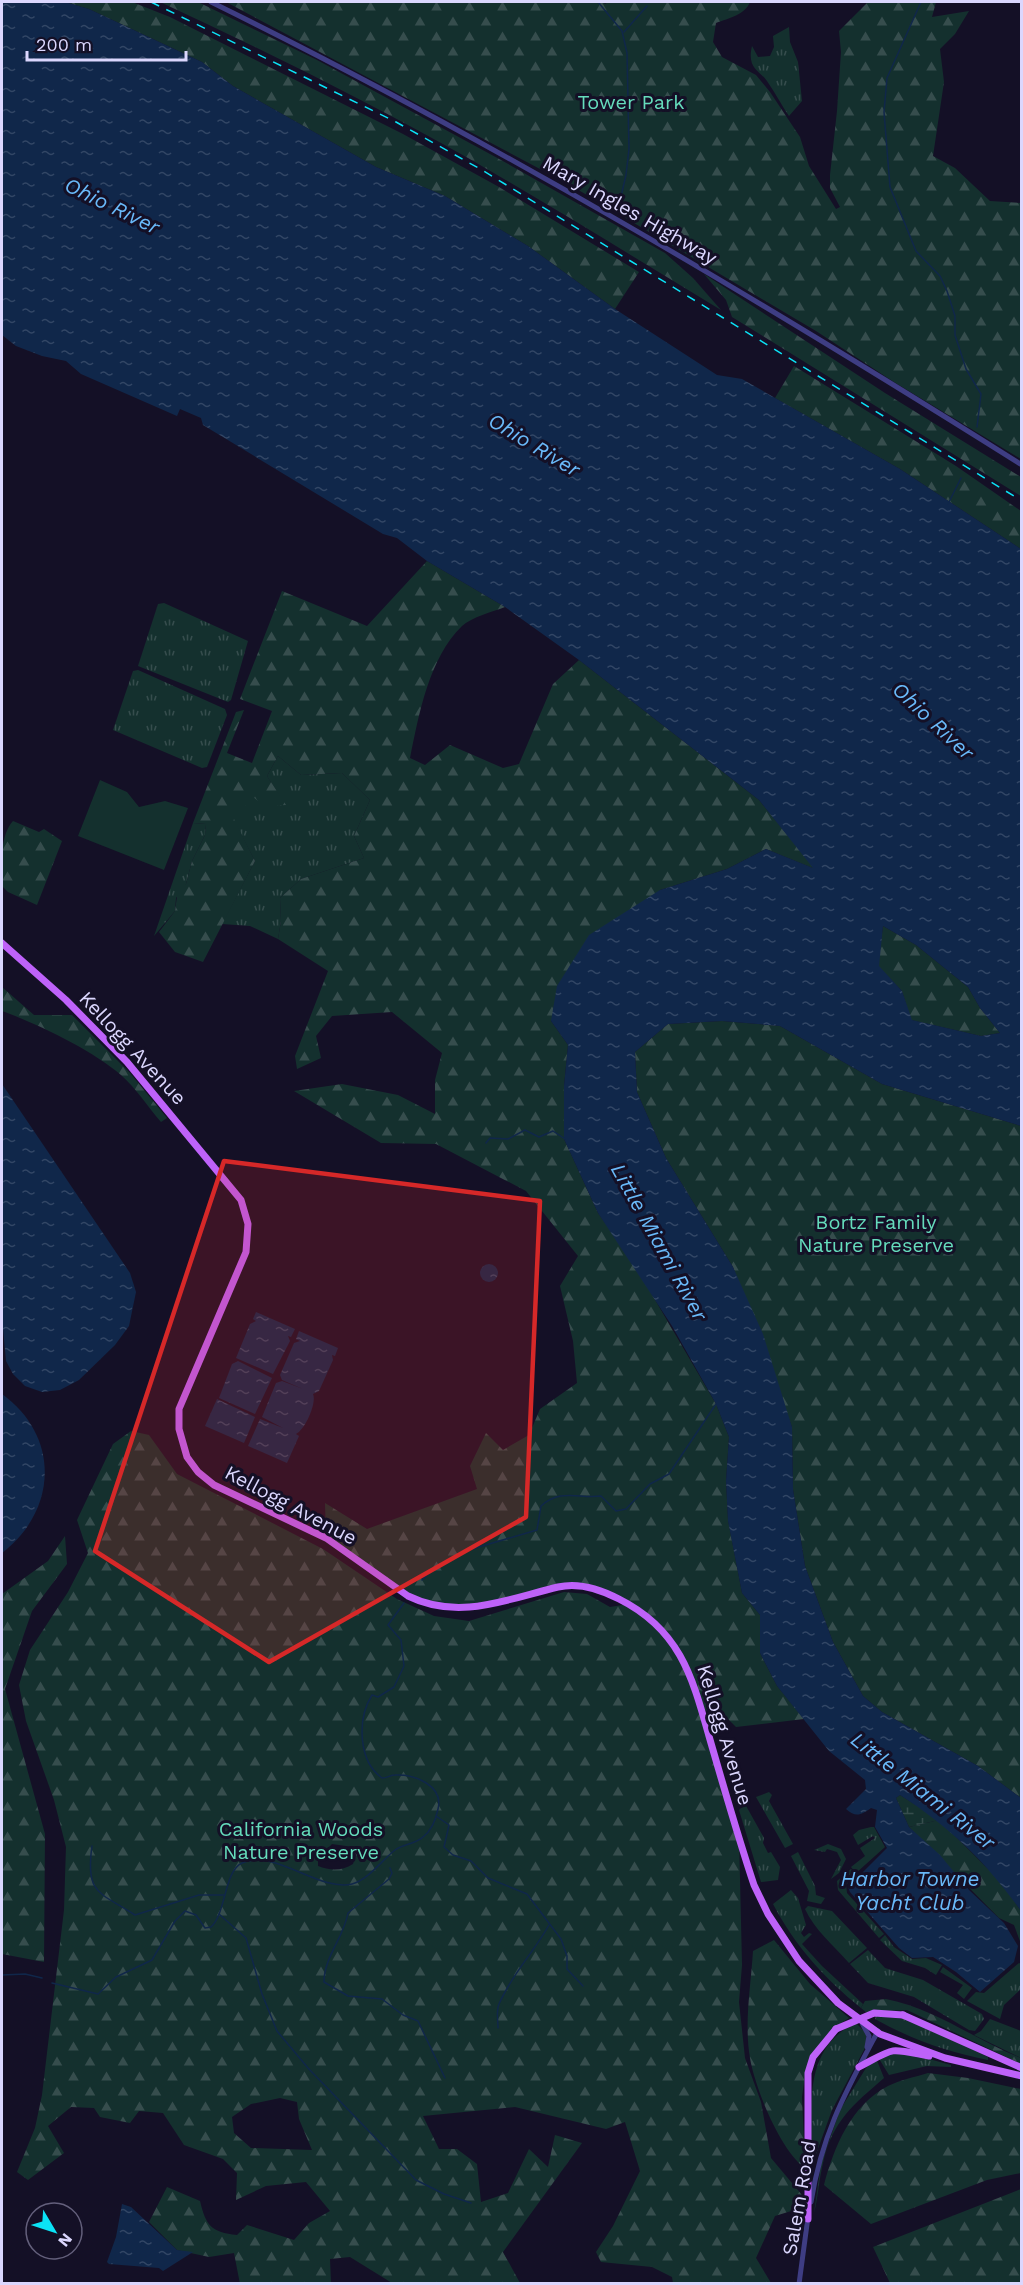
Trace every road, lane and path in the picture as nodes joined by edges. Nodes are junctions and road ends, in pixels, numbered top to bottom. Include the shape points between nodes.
1 (211, 2) edge
2 (1022, 465) edge
3 (2, 943) edge
4 (862, 2020) junction
5 (878, 2031) junction
6 (866, 2055) junction
7 (945, 2058) junction
8 (859, 2067) junction
9 (1022, 2068) edge
10 (1022, 2076) edge
11 (808, 2219) junction
12 (799, 2283) edge

1 - 2 street, Mary Ingles Highway via 417,107 585,202 741,292
3 - 4 main road, Kellogg Avenue via 127,1062 232,1186 246,1214 249,1232 243,1261 179,1409 180,1438 192,1465 214,1485 326,1538 423,1603 464,1609 577,1585 611,1595 653,1621 677,1649 692,1677 746,1861 768,1914 817,1982
4 - 5 main road, Kellogg Avenue
4 - 6 street via 869,2036
5 - 6 street, Salem Road
5 - 7 main road, Kellogg Avenue
6 - 8 street, Salem Road
7 - 8 main road via 894,2050 882,2052
7 - 10 main road, Kellogg Avenue
8 - 11 street, Salem Road via 825,2137
9 - 11 main road, bridge via 903,2015 874,2013 836,2030 813,2057 808,2073
11 - 12 street, Salem Road

